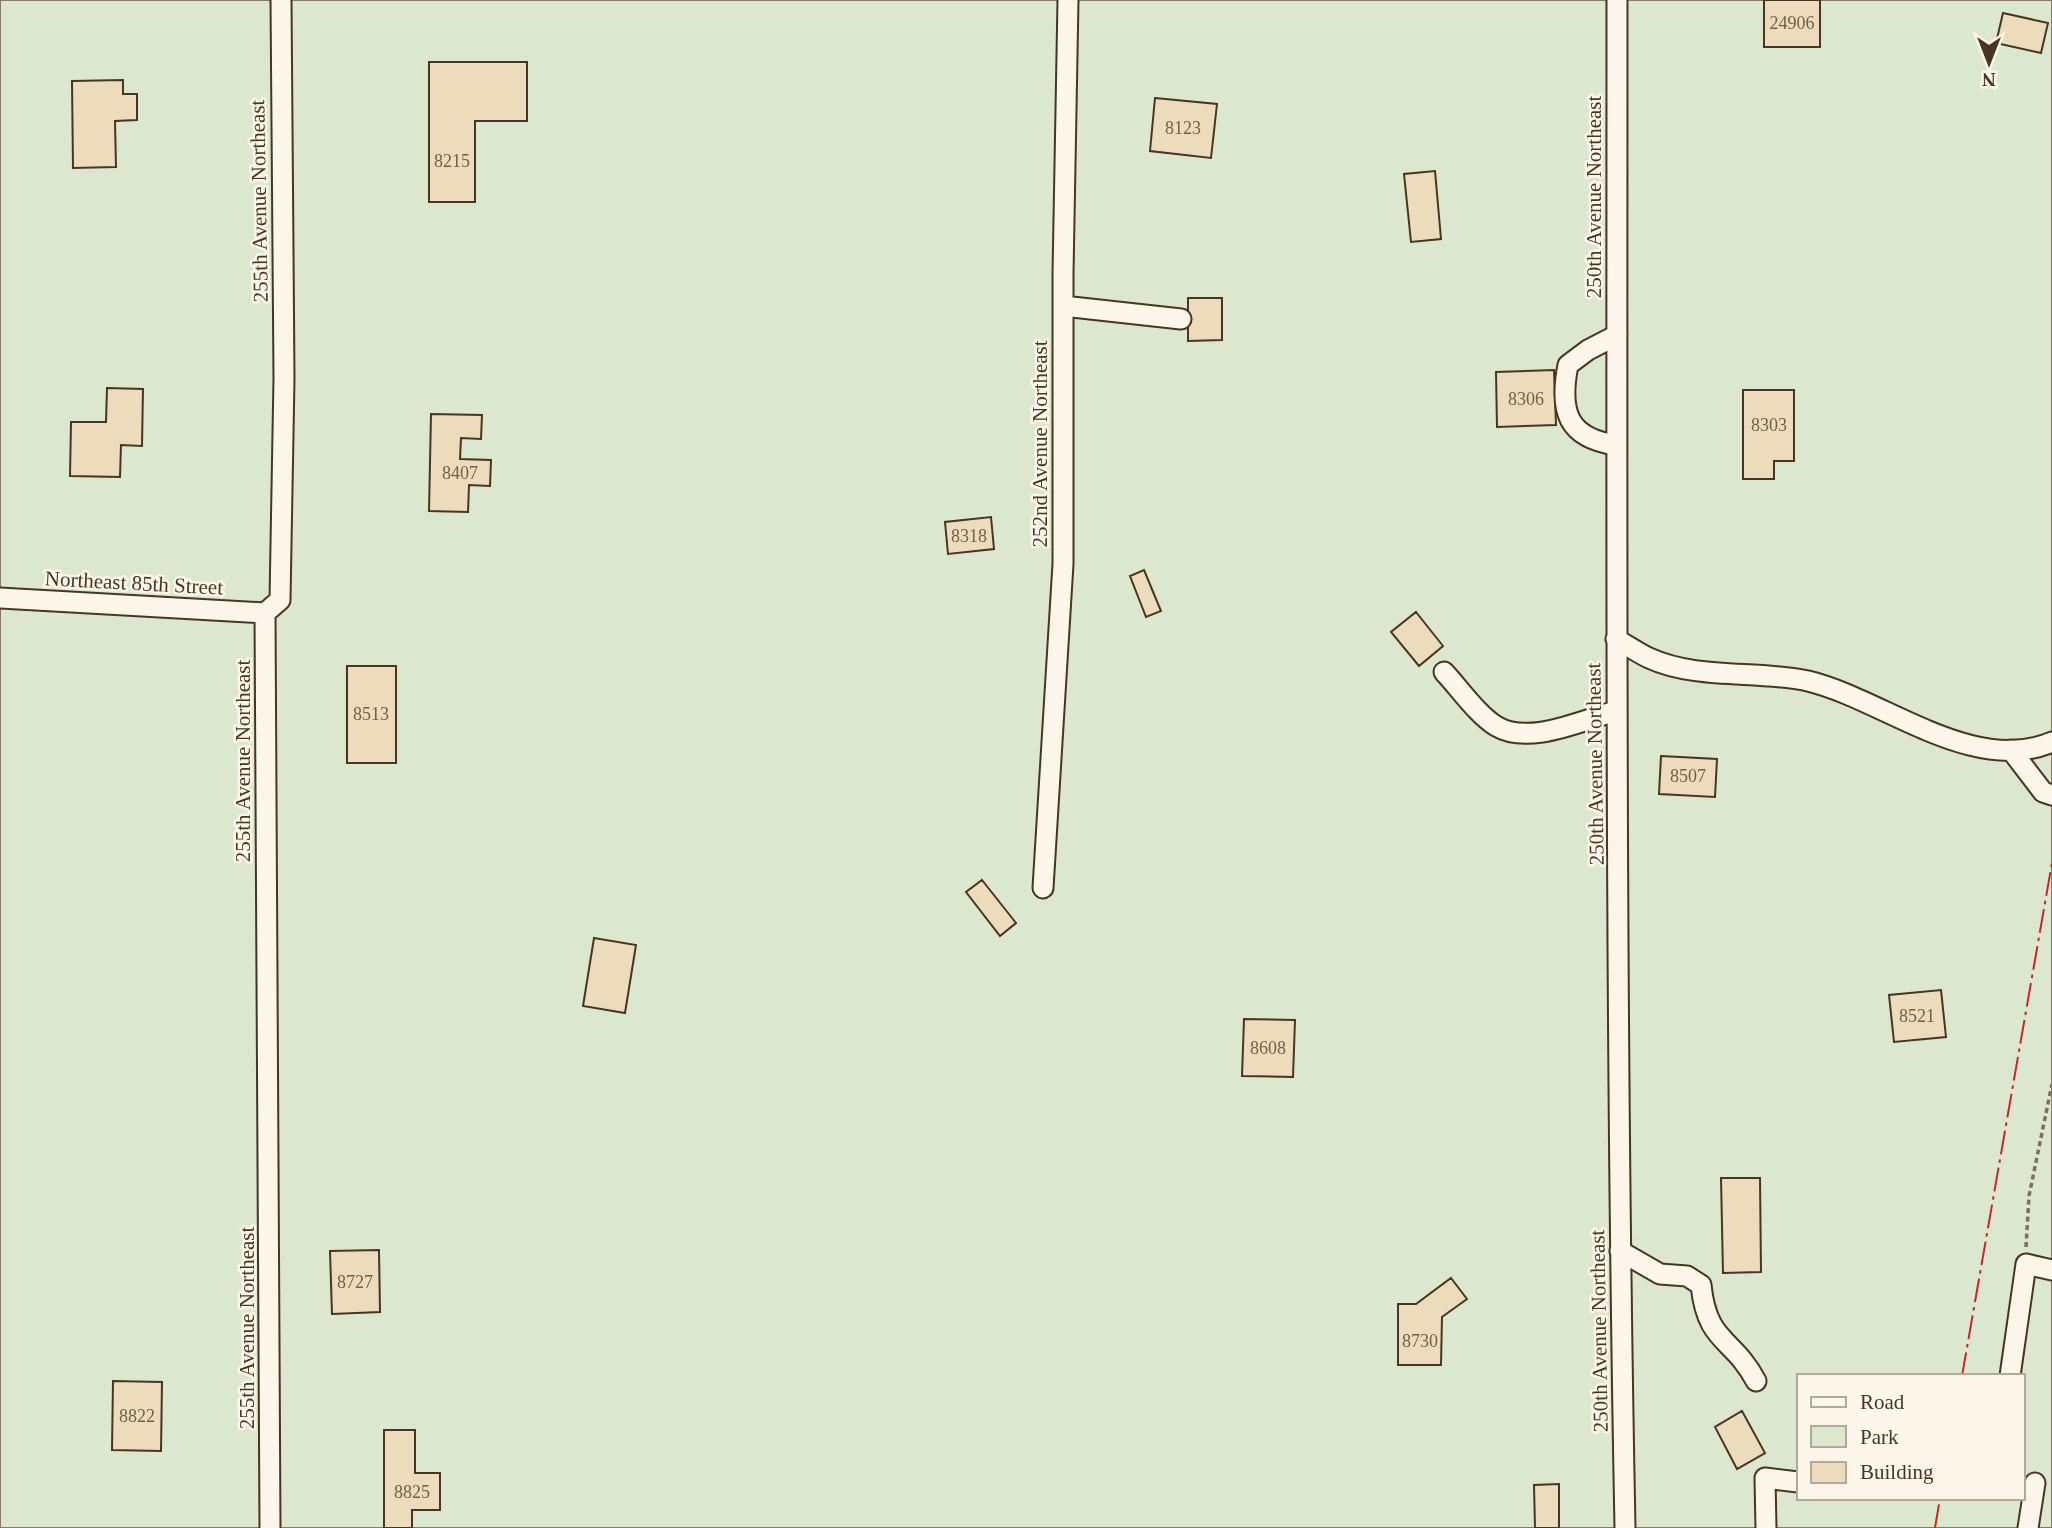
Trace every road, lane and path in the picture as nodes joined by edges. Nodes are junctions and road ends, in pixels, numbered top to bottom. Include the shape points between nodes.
1 (281, 0) edge
2 (1068, 0) edge
3 (1617, 0) edge
4 (1063, 306) junction
5 (1181, 319) dead end
6 (1616, 335) junction
7 (1616, 445) junction
8 (0, 598) edge
9 (265, 613) junction
10 (1616, 639) junction
11 (1444, 672) dead end
12 (1616, 710) junction
13 (2052, 742) edge
14 (2011, 750) junction
15 (2052, 795) edge
16 (1043, 888) dead end
17 (2052, 1084) edge
18 (1620, 1251) junction
19 (2026, 1265) junction
20 (2052, 1270) edge
21 (2010, 1374) edge
22 (1756, 1381) dead end
23 (1797, 1482) edge
24 (2037, 1483) edge
25 (270, 1528) edge
26 (1625, 1528) edge
27 (1766, 1528) edge
28 (2028, 1528) edge

1 - 9 street, 255th Avenue Northeast via 284,378 280,587 279,600
2 - 4 street, 252nd Avenue Northeast
3 - 6 street, 250th Avenue Northeast
4 - 5 street
4 - 16 street, 252nd Avenue Northeast via 1063,564
6 - 7 street, 250th Avenue Northeast
6 - 7 street via 1568,365 1564,387 1565,408 1581,435
7 - 10 street, 250th Avenue Northeast
8 - 9 street, Northeast 85th Street
9 - 25 street, 255th Avenue Northeast
10 - 12 street, 250th Avenue Northeast
10 - 14 street via 1651,659 1689,669 1809,681 1965,745
11 - 12 street via 1495,726 1514,733 1537,734
12 - 18 street, 250th Avenue Northeast
13 - 14 street
14 - 15 street via 2043,792
17 - 19 path via 2029,1196
18 - 22 street via 1660,1274 1687,1276 1701,1285 1710,1327 1747,1363
18 - 26 street, 250th Avenue Northeast
19 - 20 street
19 - 21 street
23 - 27 street via 1765,1478
24 - 28 street

